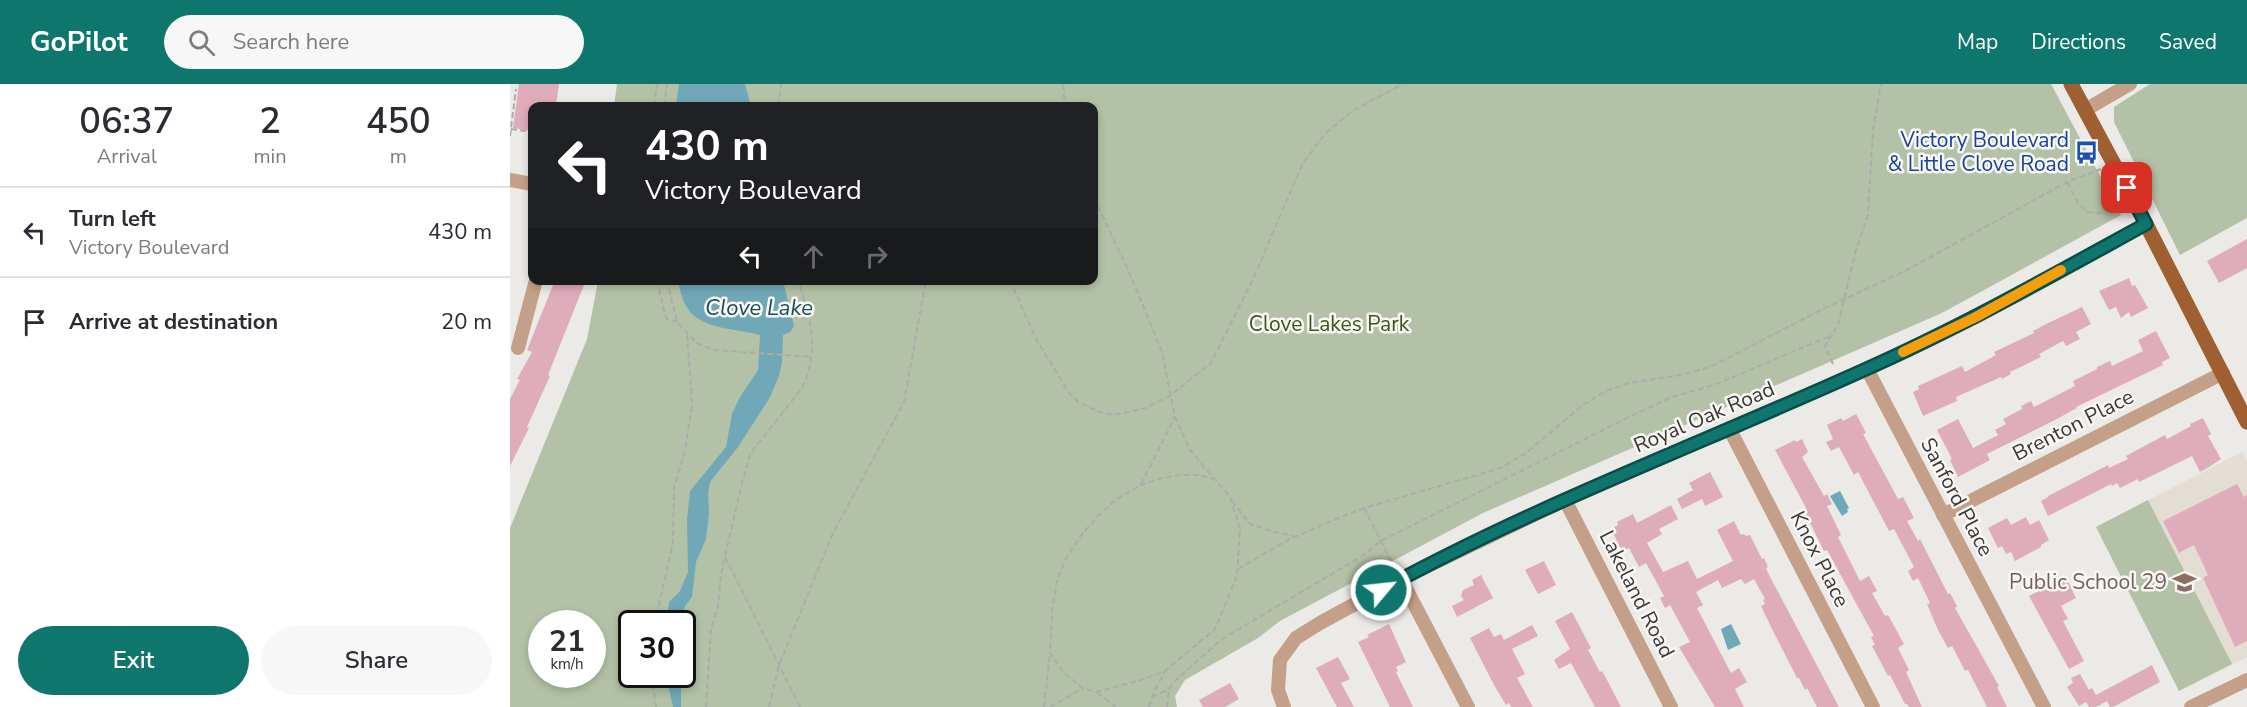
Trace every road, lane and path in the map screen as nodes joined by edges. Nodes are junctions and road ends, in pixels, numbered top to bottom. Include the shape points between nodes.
1 (657, 84) edge
2 (667, 84) edge
3 (781, 84) edge
4 (1063, 84) edge
5 (1403, 84) edge
6 (1881, 84) edge
7 (2071, 84) edge
8 (2130, 84) edge
9 (516, 89) dead end
10 (655, 102) edge
11 (665, 102) edge
12 (779, 102) edge
13 (1065, 102) edge
14 (2085, 110) junction
15 (511, 129) edge
16 (528, 131) edge
17 (510, 136) edge
18 (2101, 169) dead end
19 (510, 180) edge
20 (2067, 182) junction
21 (528, 183) edge
22 (1098, 206) edge
23 (2120, 206) dead end
24 (2146, 224) junction
25 (535, 285) edge
26 (658, 285) edge
27 (667, 285) edge
28 (799, 285) edge
29 (925, 285) edge
30 (1012, 285) edge
31 (1844, 300) junction
32 (677, 322) junction
33 (687, 333) junction
34 (1830, 336) junction
35 (518, 348) dead end
36 (812, 357) junction
37 (1833, 364) dead end
38 (1867, 369) junction
39 (2223, 374) junction
40 (1171, 395) junction
41 (1175, 417) junction
42 (2247, 422) edge
43 (1730, 430) junction
44 (1213, 479) junction
45 (1140, 485) junction
46 (1230, 498) junction
47 (1565, 500) junction
48 (1364, 508) junction
49 (1943, 515) junction
50 (1297, 536) junction
51 (1381, 541) junction
52 (724, 556) junction
53 (1392, 563) dead end
54 (1238, 569) junction
55 (1401, 579) junction
56 (659, 610) edge
57 (1050, 653) junction
58 (779, 665) junction
59 (1165, 671) junction
60 (2247, 680) edge
61 (653, 688) edge
62 (1083, 688) junction
63 (1169, 689) junction
64 (1096, 692) junction
65 (1152, 697) junction
66 (2214, 702) edge
67 (656, 707) edge
68 (706, 707) edge
69 (769, 707) edge
70 (800, 707) edge
71 (1044, 707) edge
72 (1050, 707) edge
73 (1116, 707) edge
74 (1149, 707) edge
75 (1167, 707) edge
76 (1284, 707) edge
77 (1468, 707) edge
78 (1671, 707) edge
79 (1873, 707) edge
80 (2044, 707) edge
81 (2191, 707) edge

1 - 10 path
2 - 11 path
3 - 12 path
4 - 13 path
5 - 40 path via 1352,111 1325,134 1303,163 1253,279 1211,363
6 - 31 path via 1873,130 1868,214
7 - 14 main road
8 - 14 street
9 - 15 path
14 - 24 main road
15 - 16 path
15 - 17 path
18 - 20 path
19 - 21 street
20 - 23 path via 2087,212 2100,213
20 - 31 path
22 - 40 path via 1162,352
24 - 38 street, Royal Oak Road via 1976,317
24 - 39 main road
25 - 35 street
26 - 32 path via 667,319
27 - 32 path
28 - 36 path via 812,327
29 - 58 path via 904,402 833,533
30 - 40 path via 1035,337 1078,402 1114,415 1146,408
31 - 34 path via 1838,325
31 - 48 path via 1710,367 1606,391 1583,405 1526,453 1500,468
32 - 33 path
33 - 36 path via 697,343 714,350
33 - 56 path via 692,404 675,487 673,542
34 - 37 path via 1825,346
34 - 51 path via 1714,385 1672,397
36 - 52 path via 802,388 750,454
38 - 43 street, Royal Oak Road
38 - 49 street, Sanford Place
39 - 42 main road
39 - 49 street, Brenton Place
40 - 41 path
41 - 44 path via 1190,450
41 - 45 path
43 - 47 street, Royal Oak Road
43 - 79 street, Knox Place
44 - 45 path via 1199,474 1181,475
44 - 46 path
45 - 57 path via 1098,516 1066,558 1053,602
46 - 50 path via 1250,524
46 - 54 path via 1240,528
47 - 55 street, Royal Oak Road
47 - 78 street, Lakeland Road
48 - 50 path
48 - 51 path
49 - 80 street, Sanford Place
50 - 54 path
51 - 53 path
51 - 63 path via 1222,639
52 - 58 path
52 - 68 path via 718,607 711,629
54 - 59 path via 1215,629
55 - 76 street, Royal Oak Road via 1296,638 1280,660 1278,690
55 - 77 street
57 - 62 path via 1064,674
57 - 71 path
58 - 69 path
58 - 70 path
59 - 64 path
59 - 65 path
60 - 66 street
61 - 67 path
62 - 64 path
62 - 72 path
63 - 65 path
63 - 75 path
64 - 73 path
65 - 74 path
66 - 81 street

